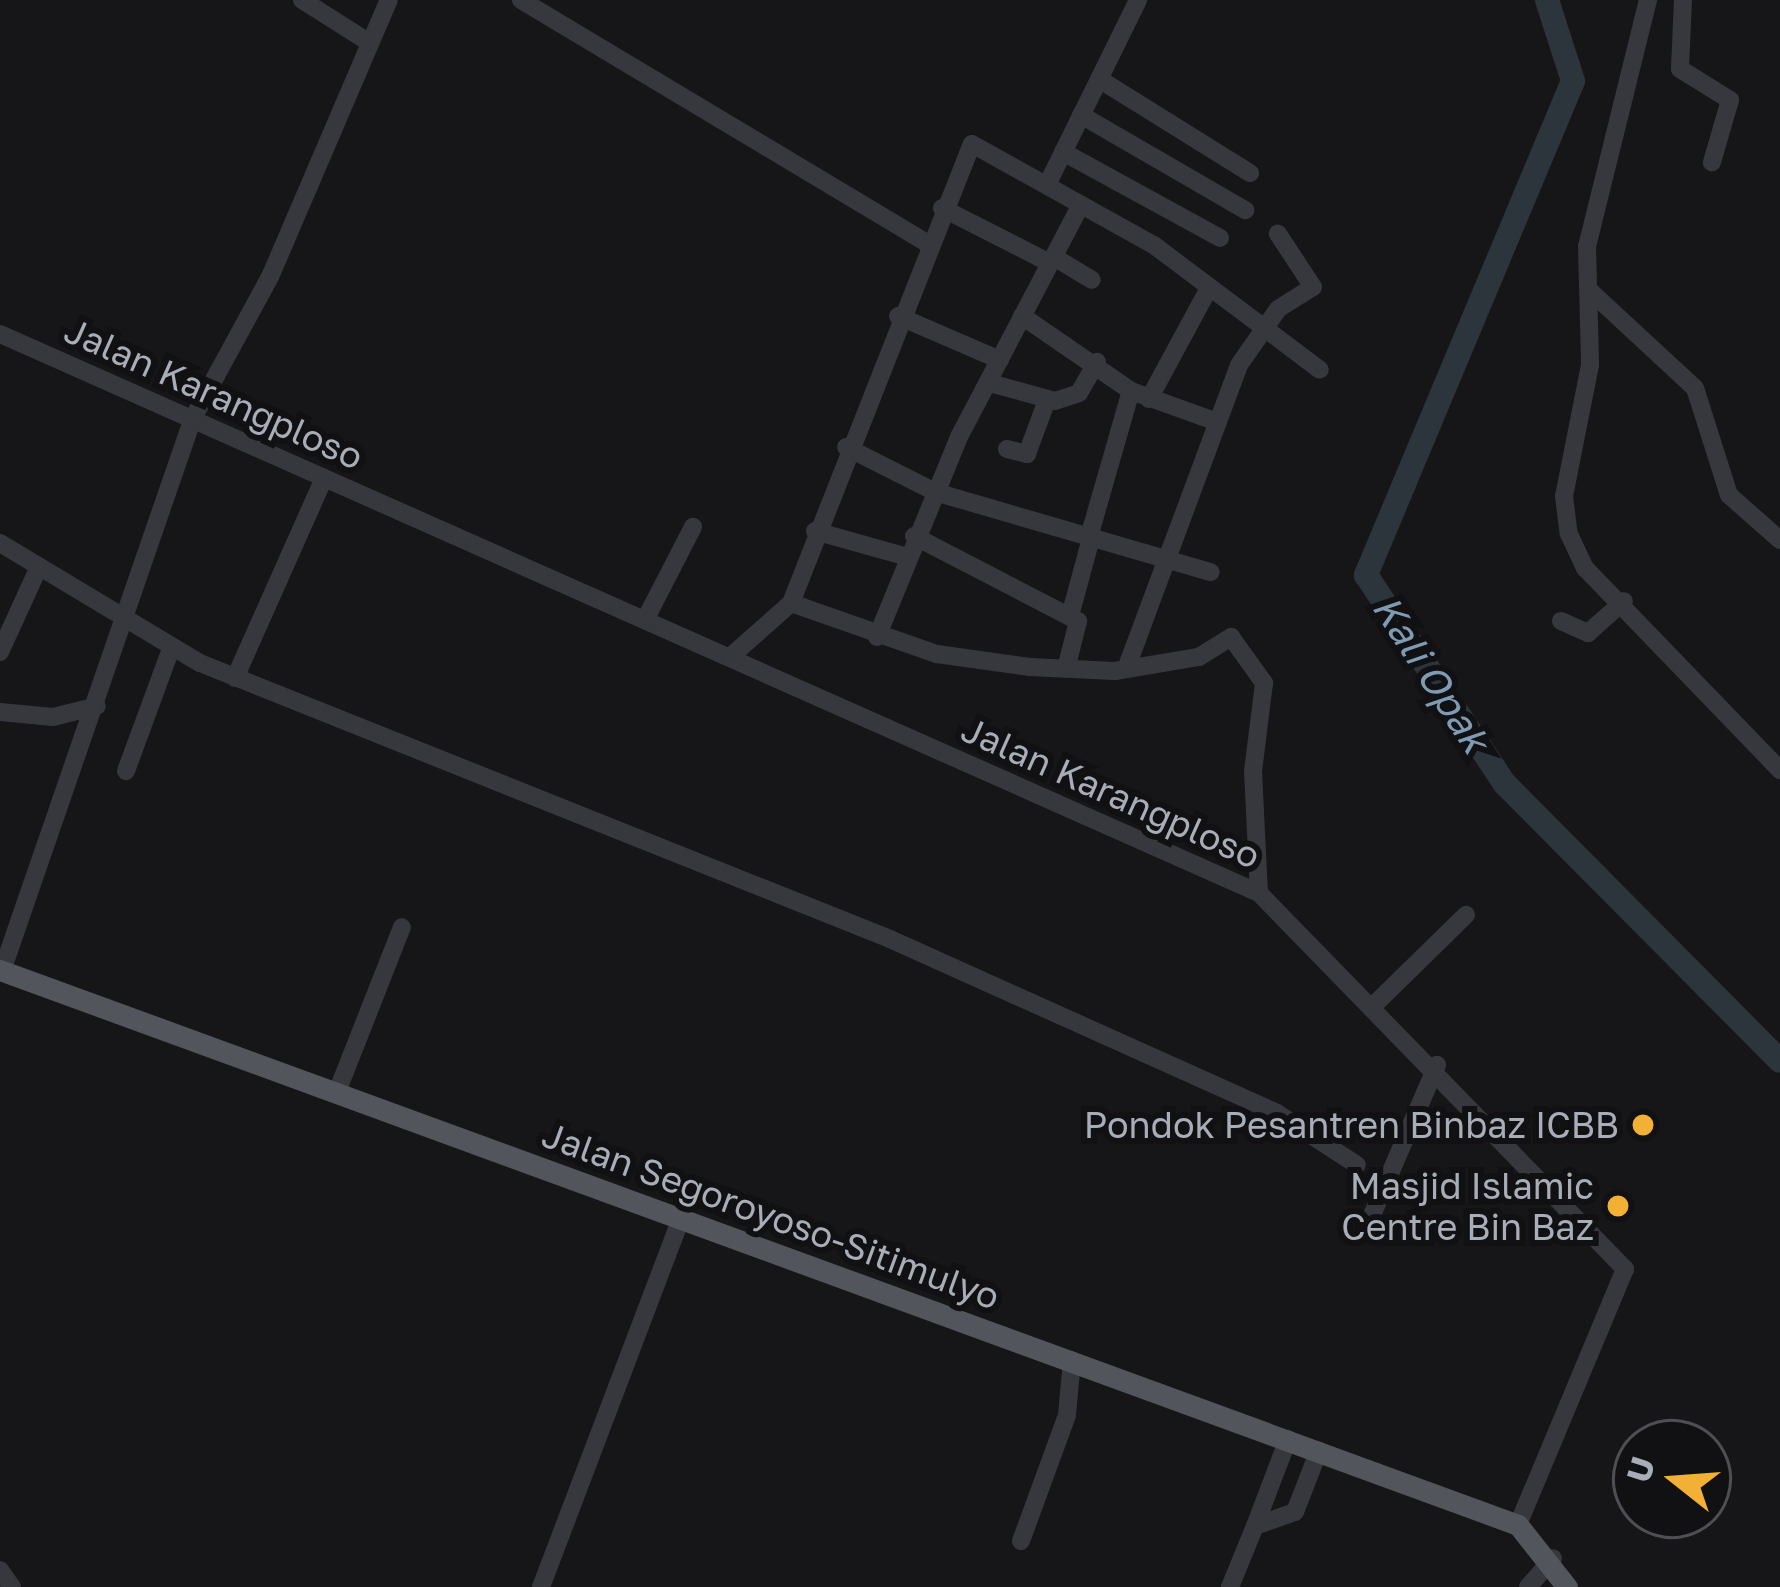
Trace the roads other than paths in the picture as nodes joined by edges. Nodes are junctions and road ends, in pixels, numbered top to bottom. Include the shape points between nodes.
1 (302, 0) edge
2 (389, 0) edge
3 (521, 0) edge
4 (1138, 0) edge
5 (1648, 0) edge
6 (1683, 0) edge
7 (370, 43) junction
8 (1099, 79) junction
9 (1082, 115) junction
10 (1064, 152) junction
11 (1712, 163) dead end
12 (1250, 173) dead end
13 (1048, 183) junction
14 (1081, 205) junction
15 (942, 208) junction
16 (1245, 210) dead end
17 (1181, 216) junction
18 (1278, 235) dead end
19 (1220, 238) dead end
20 (927, 243) junction
21 (1162, 253) junction
22 (1052, 260) junction
23 (1092, 280) dead end
24 (1208, 290) junction
25 (1589, 290) junction
26 (898, 316) junction
27 (1022, 316) junction
28 (1262, 329) junction
29 (0, 334) edge
30 (1000, 360) junction
31 (1096, 362) junction
32 (1320, 370) dead end
33 (990, 383) junction
34 (1140, 395) junction
35 (1047, 400) junction
36 (193, 418) junction
37 (1217, 422) junction
38 (846, 447) junction
39 (1006, 449) dead end
40 (324, 478) junction
41 (934, 493) junction
42 (693, 527) dead end
43 (815, 531) junction
44 (914, 536) junction
45 (1090, 537) junction
46 (1780, 540) edge
47 (0, 543) edge
48 (1162, 555) junction
49 (904, 556) junction
50 (39, 567) junction
51 (1211, 572) dead end
52 (1624, 601) junction
53 (791, 603) junction
54 (1070, 616) junction
55 (645, 620) junction
56 (127, 621) junction
57 (1561, 621) dead end
58 (877, 637) junction
59 (2, 642) edge
60 (171, 650) junction
61 (730, 657) junction
62 (1066, 669) junction
63 (1126, 669) junction
64 (235, 678) junction
65 (97, 706) junction
66 (0, 712) edge
67 (1780, 770) edge
68 (126, 771) dead end
69 (1259, 893) junction
70 (1466, 915) dead end
71 (402, 927) dead end
72 (1, 970) edge
73 (1376, 1003) junction
74 (1437, 1065) junction
75 (338, 1092) junction
76 (1357, 1165) dead end
77 (681, 1218) junction
78 (1366, 1229) dead end
79 (1072, 1360) junction
80 (1288, 1438) junction
81 (1319, 1450) junction
82 (1518, 1525) junction
83 (1255, 1526) junction
84 (1021, 1541) dead end
85 (1553, 1558) junction
86 (0, 1570) edge
87 (12, 1587) edge
88 (541, 1587) edge
89 (1230, 1587) edge
90 (1528, 1587) edge
91 (1567, 1587) edge

1 - 7 street
2 - 7 street
3 - 20 street
4 - 8 street
5 - 25 street via 1587,247
6 - 11 street via 1680,69 1730,100
7 - 36 street via 270,278
8 - 9 street
8 - 12 street
9 - 10 street
9 - 16 street
10 - 13 street
10 - 17 street
13 - 14 street
13 - 15 street via 972,144
14 - 21 street
14 - 22 street
15 - 20 street
15 - 22 street
17 - 19 street
17 - 21 street
18 - 28 street via 1313,287
20 - 26 street
21 - 24 street
22 - 23 street
22 - 27 street
24 - 28 street
24 - 34 street
25 - 46 street via 1696,388 1729,495
25 - 52 street via 1590,365 1566,515 1585,568
26 - 30 street
26 - 38 street
27 - 30 street
27 - 31 street
28 - 32 street
28 - 37 street
29 - 36 street, Jalan Karangploso
30 - 33 street
31 - 34 street
31 - 35 street via 1079,393
33 - 35 street
33 - 41 street
34 - 37 street
34 - 45 street
35 - 39 street via 1028,454
36 - 40 street, Jalan Karangploso
36 - 56 street
37 - 48 street
38 - 41 street
38 - 43 street
40 - 55 street, Jalan Karangploso
40 - 64 street
41 - 44 street
41 - 45 street
42 - 55 street
43 - 49 street
43 - 53 street
44 - 49 street
44 - 54 street
45 - 48 street
45 - 54 street
47 - 50 street
48 - 51 street
48 - 63 street
49 - 58 street
50 - 56 street
50 - 59 street
52 - 57 street via 1588,633
52 - 67 street
53 - 58 street
53 - 61 street
54 - 62 street via 1078,620
55 - 61 street, Jalan Karangploso
56 - 60 street
56 - 65 street
58 - 62 street
60 - 64 street
60 - 68 street
61 - 69 street, Jalan Karangploso
62 - 63 street
63 - 69 street via 1198,656 1231,637 1253,664 1266,717 1253,771
64 - 76 street via 890,939 1277,1113
65 - 66 street via 53,717
65 - 72 street
69 - 73 street, Jalan Karangploso
70 - 73 street
71 - 75 street
72 - 75 main road, Jalan Segoroyoso-Sitimulyo
73 - 74 street, Jalan Karangploso
74 - 78 street
74 - 82 street, Jalan Karangploso via 1625,1269
75 - 77 main road, Jalan Segoroyoso-Sitimulyo
77 - 79 main road, Jalan Segoroyoso-Sitimulyo
77 - 88 street
79 - 80 main road, Jalan Segoroyoso-Sitimulyo
79 - 84 street via 1067,1415
80 - 81 main road, Jalan Segoroyoso-Sitimulyo
80 - 83 street
81 - 82 main road, Jalan Segoroyoso-Sitimulyo
81 - 83 street via 1295,1512
82 - 85 main road
83 - 89 street
85 - 90 street
85 - 91 main road
86 - 87 street

